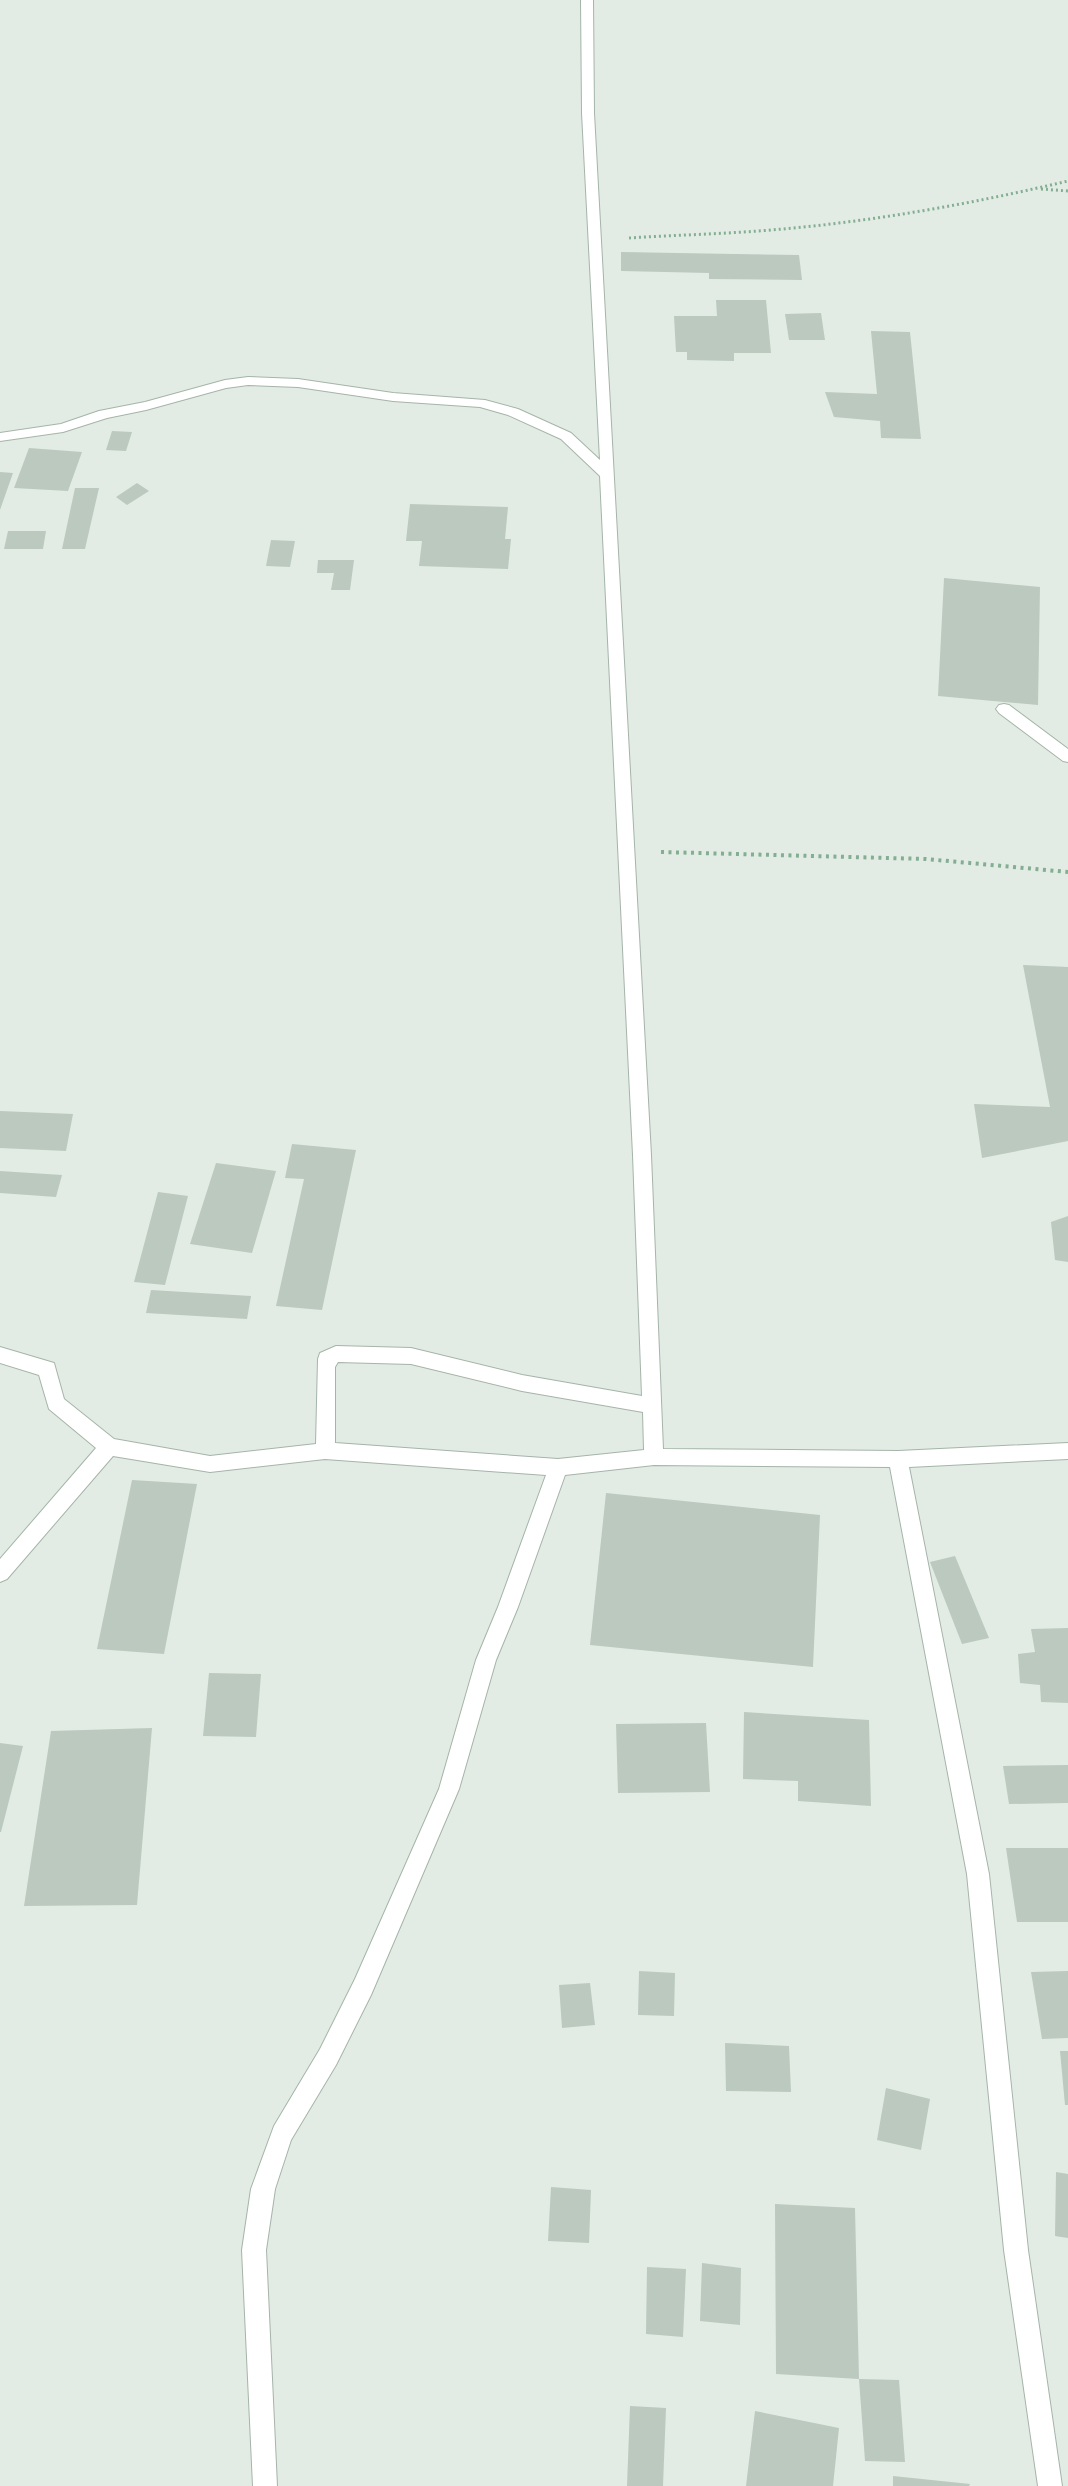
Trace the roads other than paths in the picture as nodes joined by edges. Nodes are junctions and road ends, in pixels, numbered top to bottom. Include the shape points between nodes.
1 (587, 0) edge
2 (0, 437) edge
3 (607, 475) junction
4 (1004, 709) dead end
5 (1068, 756) edge
6 (0, 1355) edge
7 (653, 1406) junction
8 (109, 1447) junction
9 (325, 1451) junction
10 (1068, 1451) edge
11 (654, 1456) junction
12 (898, 1459) junction
13 (558, 1467) junction
14 (0, 1573) edge
15 (265, 2486) edge
16 (1050, 2486) edge

1 - 3 street via 588,113
2 - 3 street via 63,428 225,384 298,383 393,397 480,403 513,412 566,436
3 - 7 street
4 - 5 street
6 - 8 street via 47,1369 56,1403
7 - 9 street via 522,1383 411,1356 336,1354 327,1359 326,1367
7 - 11 street
8 - 9 street via 210,1464
8 - 14 street
9 - 13 street
10 - 12 street
11 - 12 street
11 - 13 street
12 - 16 street via 978,1874 1016,2250
13 - 15 street via 486,1660 449,1789 363,1987 328,2057 282,2134 263,2189 254,2250

